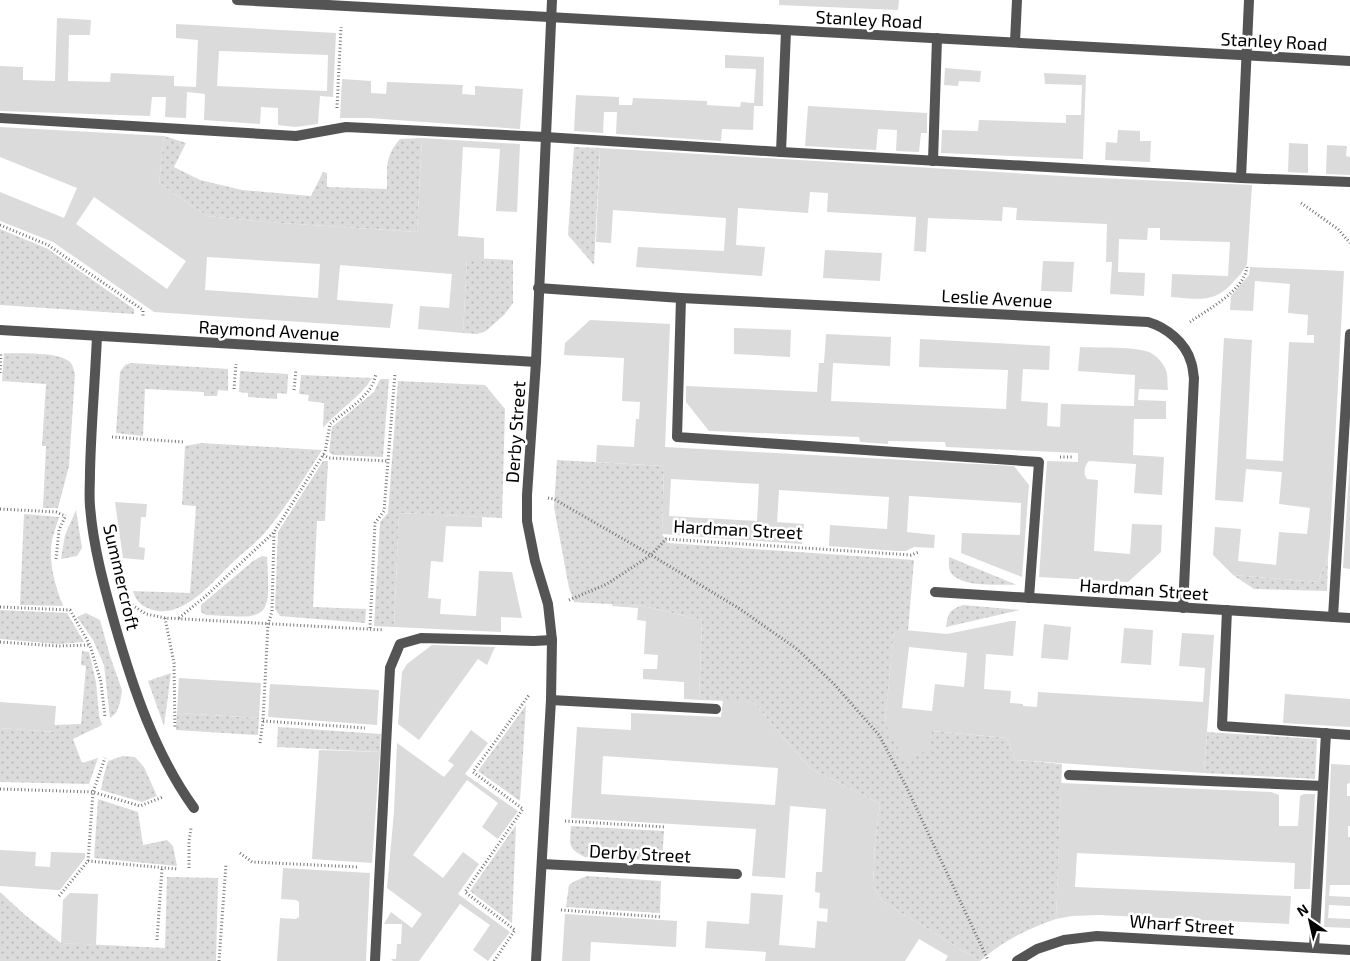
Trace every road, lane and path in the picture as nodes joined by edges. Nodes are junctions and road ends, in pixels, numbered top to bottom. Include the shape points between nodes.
1 (237, 0) edge
2 (552, 0) edge
3 (1017, 0) edge
4 (1249, 0) edge
5 (362, 3) edge
6 (552, 18) junction
7 (341, 27) dead end
8 (786, 31) junction
9 (937, 38) junction
10 (1015, 42) junction
11 (1246, 56) junction
12 (1350, 61) edge
13 (0, 118) edge
14 (336, 129) junction
15 (545, 137) junction
16 (782, 152) junction
17 (933, 161) junction
18 (1241, 178) junction
19 (1350, 182) edge
20 (1298, 201) dead end
21 (0, 225) edge
22 (1350, 244) edge
23 (1247, 268) dead end
24 (538, 288) junction
25 (681, 298) junction
26 (142, 319) dead end
27 (1190, 322) dead end
28 (0, 330) edge
29 (1350, 334) edge
30 (97, 336) junction
31 (1, 346) dead end
32 (536, 362) junction
33 (236, 363) dead end
34 (296, 367) dead end
35 (376, 372) dead end
36 (0, 373) edge
37 (395, 373) dead end
38 (234, 388) dead end
39 (294, 390) dead end
40 (110, 436) dead end
41 (184, 442) dead end
42 (323, 455) junction
43 (388, 461) junction
44 (527, 495) junction
45 (0, 510) edge
46 (70, 510) dead end
47 (66, 516) junction
48 (274, 532) junction
49 (919, 552) dead end
50 (651, 555) junction
51 (56, 559) dead end
52 (935, 592) dead end
53 (1030, 598) junction
54 (566, 602) dead end
55 (130, 603) dead end
56 (0, 607) edge
57 (1183, 608) junction
58 (1227, 610) junction
59 (1334, 617) junction
60 (164, 618) junction
61 (179, 618) junction
62 (1350, 618) edge
63 (268, 624) junction
64 (370, 628) junction
65 (552, 640) junction
66 (0, 642) edge
67 (400, 644) junction
68 (90, 645) junction
69 (532, 690) dead end
70 (551, 700) junction
71 (716, 708) dead end
72 (106, 717) dead end
73 (263, 721) junction
74 (388, 730) junction
75 (1326, 733) junction
76 (175, 735) dead end
77 (1350, 735) edge
78 (260, 743) dead end
79 (104, 758) dead end
80 (1070, 775) dead end
81 (1323, 786) junction
82 (0, 789) edge
83 (93, 792) junction
84 (140, 806) dead end
85 (194, 808) joint
86 (564, 821) dead end
87 (665, 827) dead end
88 (240, 854) dead end
89 (88, 861) junction
90 (226, 864) dead end
91 (542, 864) junction
92 (189, 868) dead end
93 (381, 868) junction
94 (162, 869) junction
95 (178, 869) dead end
96 (736, 874) dead end
97 (59, 896) dead end
98 (559, 909) dead end
99 (662, 917) dead end
100 (157, 940) dead end
101 (1314, 948) junction
102 (1350, 950) edge
103 (988, 960) edge
104 (220, 961) edge
105 (375, 961) edge
106 (494, 961) edge
107 (536, 961) edge
108 (1017, 961) edge

1 - 5 street, Stanley Road
2 - 6 street, Derby Street
3 - 10 street
4 - 11 street
5 - 6 street, Stanley Road
6 - 8 street, Stanley Road
6 - 15 street, Derby Street
7 - 14 path
8 - 9 street, Stanley Road
8 - 16 street
9 - 10 street, Stanley Road
9 - 17 street
10 - 11 street, Stanley Road
11 - 12 street, Stanley Road
11 - 18 street
13 - 14 street via 296,136
14 - 15 street
15 - 16 street
15 - 24 street, Derby Street
16 - 17 street
17 - 18 street
18 - 19 street
20 - 22 path via 1338,229
21 - 26 path via 48,245 143,310
23 - 27 path via 1228,297
24 - 25 street, Leslie Avenue
24 - 32 street, Derby Street
25 - 53 street via 677,437 1039,462
25 - 57 street, Leslie Avenue via 1148,322 1167,332 1182,344 1191,361 1194,378
28 - 30 street, Raymond Avenue
29 - 59 street
30 - 32 street, Raymond Avenue
30 - 85 street, Summercroft via 90,506 102,579 147,720 181,790
31 - 36 path
32 - 44 street, Derby Street
33 - 38 path
34 - 39 path
35 - 42 path via 370,390 330,424
37 - 43 path
40 - 41 path
42 - 43 path
42 - 48 path
43 - 64 path via 384,511 375,523
44 - 50 path via 554,499
44 - 65 street, Derby Street via 527,522 548,604
45 - 47 path via 56,512
46 - 47 path
47 - 51 path via 60,530
48 - 61 path
48 - 63 path via 272,612
49 - 50 path, Hardman Street via 911,556 666,539
50 - 54 path via 607,584
50 - 103 path via 797,649 833,682 879,735
52 - 53 street, Hardman Street
53 - 57 street, Hardman Street
55 - 60 path, Summercroft via 146,614
56 - 68 path via 70,610
57 - 58 street, Hardman Street
58 - 59 street, Hardman Street
58 - 75 street via 1222,726
59 - 62 street, Hardman Street
60 - 61 path, Summercroft
60 - 76 path via 174,663
61 - 63 path, Summercroft
63 - 64 path, Summercroft
63 - 73 path
64 - 67 path, Summercroft via 384,630
65 - 67 street via 421,638
65 - 70 street, Derby Street
66 - 68 path
67 - 74 street via 390,668
68 - 72 path via 101,682
69 - 106 path via 473,772 523,809 465,892 515,930
70 - 71 street
70 - 91 street, Derby Street
73 - 74 path
73 - 78 path
74 - 93 street
75 - 77 street
75 - 81 street
79 - 83 path
80 - 81 street
81 - 101 street
82 - 83 path
83 - 84 path
83 - 89 path
85 - 92 path
86 - 87 path
88 - 93 path via 252,862
89 - 94 path
89 - 97 path
90 - 104 path
91 - 96 street, Derby Street
91 - 107 street, Derby Street
93 - 105 street
94 - 95 path
94 - 100 path
98 - 99 path
101 - 102 street, Wharf Street
101 - 108 street, Wharf Street via 1097,936 1064,940 1037,949

